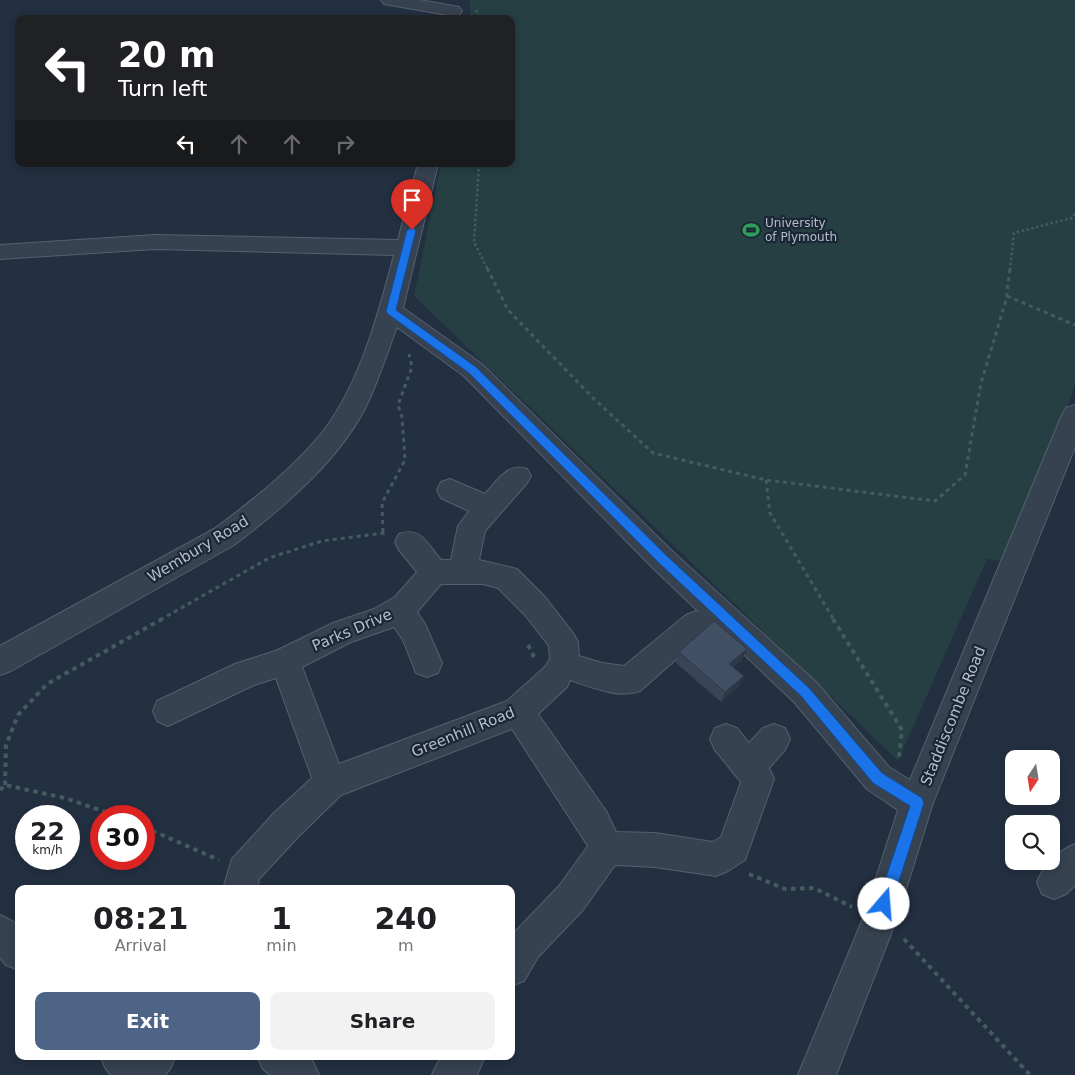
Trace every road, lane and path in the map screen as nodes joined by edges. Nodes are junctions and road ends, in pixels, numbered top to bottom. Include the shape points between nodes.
1 (390, 0) edge
2 (453, 10) edge
3 (427, 167) edge
4 (480, 167) edge
5 (1075, 213) edge
6 (407, 248) junction
7 (0, 252) edge
8 (1006, 296) junction
9 (391, 311) junction
10 (1075, 325) edge
11 (1075, 415) edge
12 (518, 476) dead end
13 (766, 480) junction
14 (450, 490) dead end
15 (489, 508) junction
16 (396, 537) junction
17 (449, 572) junction
18 (399, 610) junction
19 (696, 624) dead end
20 (285, 660) junction
21 (0, 661) edge
22 (427, 663) dead end
23 (563, 664) junction
24 (168, 711) dead end
25 (518, 712) junction
26 (726, 739) dead end
27 (774, 740) dead end
28 (6, 754) junction
29 (0, 756) edge
30 (898, 761) dead end
31 (749, 767) junction
32 (330, 783) junction
33 (5, 784) junction
34 (0, 790) edge
35 (918, 803) junction
36 (90, 807) edge
37 (155, 833) edge
38 (607, 848) junction
39 (716, 859) junction
40 (242, 880) edge
41 (879, 921) junction
42 (0, 933) edge
43 (15, 948) edge
44 (515, 962) edge
45 (123, 1060) edge
46 (152, 1060) edge
47 (281, 1060) edge
48 (464, 1060) edge
49 (139, 1075) edge
50 (300, 1075) edge
51 (451, 1075) edge
52 (817, 1075) edge
53 (1030, 1075) edge

1 - 2 street
3 - 6 street, Wembury Road
4 - 13 path via 474,242 508,310 593,398 653,453
5 - 8 path via 1072,218 1014,233
6 - 7 street via 155,242
6 - 9 street, Wembury Road
8 - 10 path
8 - 13 path via 981,383 965,475 935,501
9 - 16 path via 406,340 412,367 398,405 405,460 382,503
9 - 21 street, Wembury Road via 357,399 333,436 291,482 224,536
9 - 35 street via 473,370 663,560 805,692 878,778
11 - 35 street, Staddiscombe Road
12 - 15 street
13 - 30 path via 770,513 902,730
14 - 15 street
15 - 17 street via 472,526
16 - 17 street
16 - 28 path via 322,542 269,558 47,684 18,716 6,745
17 - 18 street, Parks Drive
17 - 23 street via 483,572 507,578 563,642
18 - 20 street, Parks Drive
18 - 22 street via 415,633
19 - 23 street via 629,681 602,677
20 - 24 street, Parks Drive via 246,674
20 - 32 street
23 - 25 street, Greenhill Road via 556,677
25 - 32 street, Greenhill Road
25 - 38 street via 594,823
26 - 31 street
27 - 31 street
28 - 29 path
28 - 33 path
31 - 39 street via 758,778 733,848
32 - 40 street, Greenhill Road via 286,825
33 - 34 path
33 - 36 path
35 - 41 street, Staddiscombe Road
37 - 40 path
38 - 39 street via 655,850
38 - 44 street via 571,898
39 - 41 path via 784,889 814,888
41 - 52 street, Staddiscombe Road
41 - 53 path via 909,942
42 - 43 street
45 - 49 street
46 - 49 street
47 - 50 street
48 - 51 street

